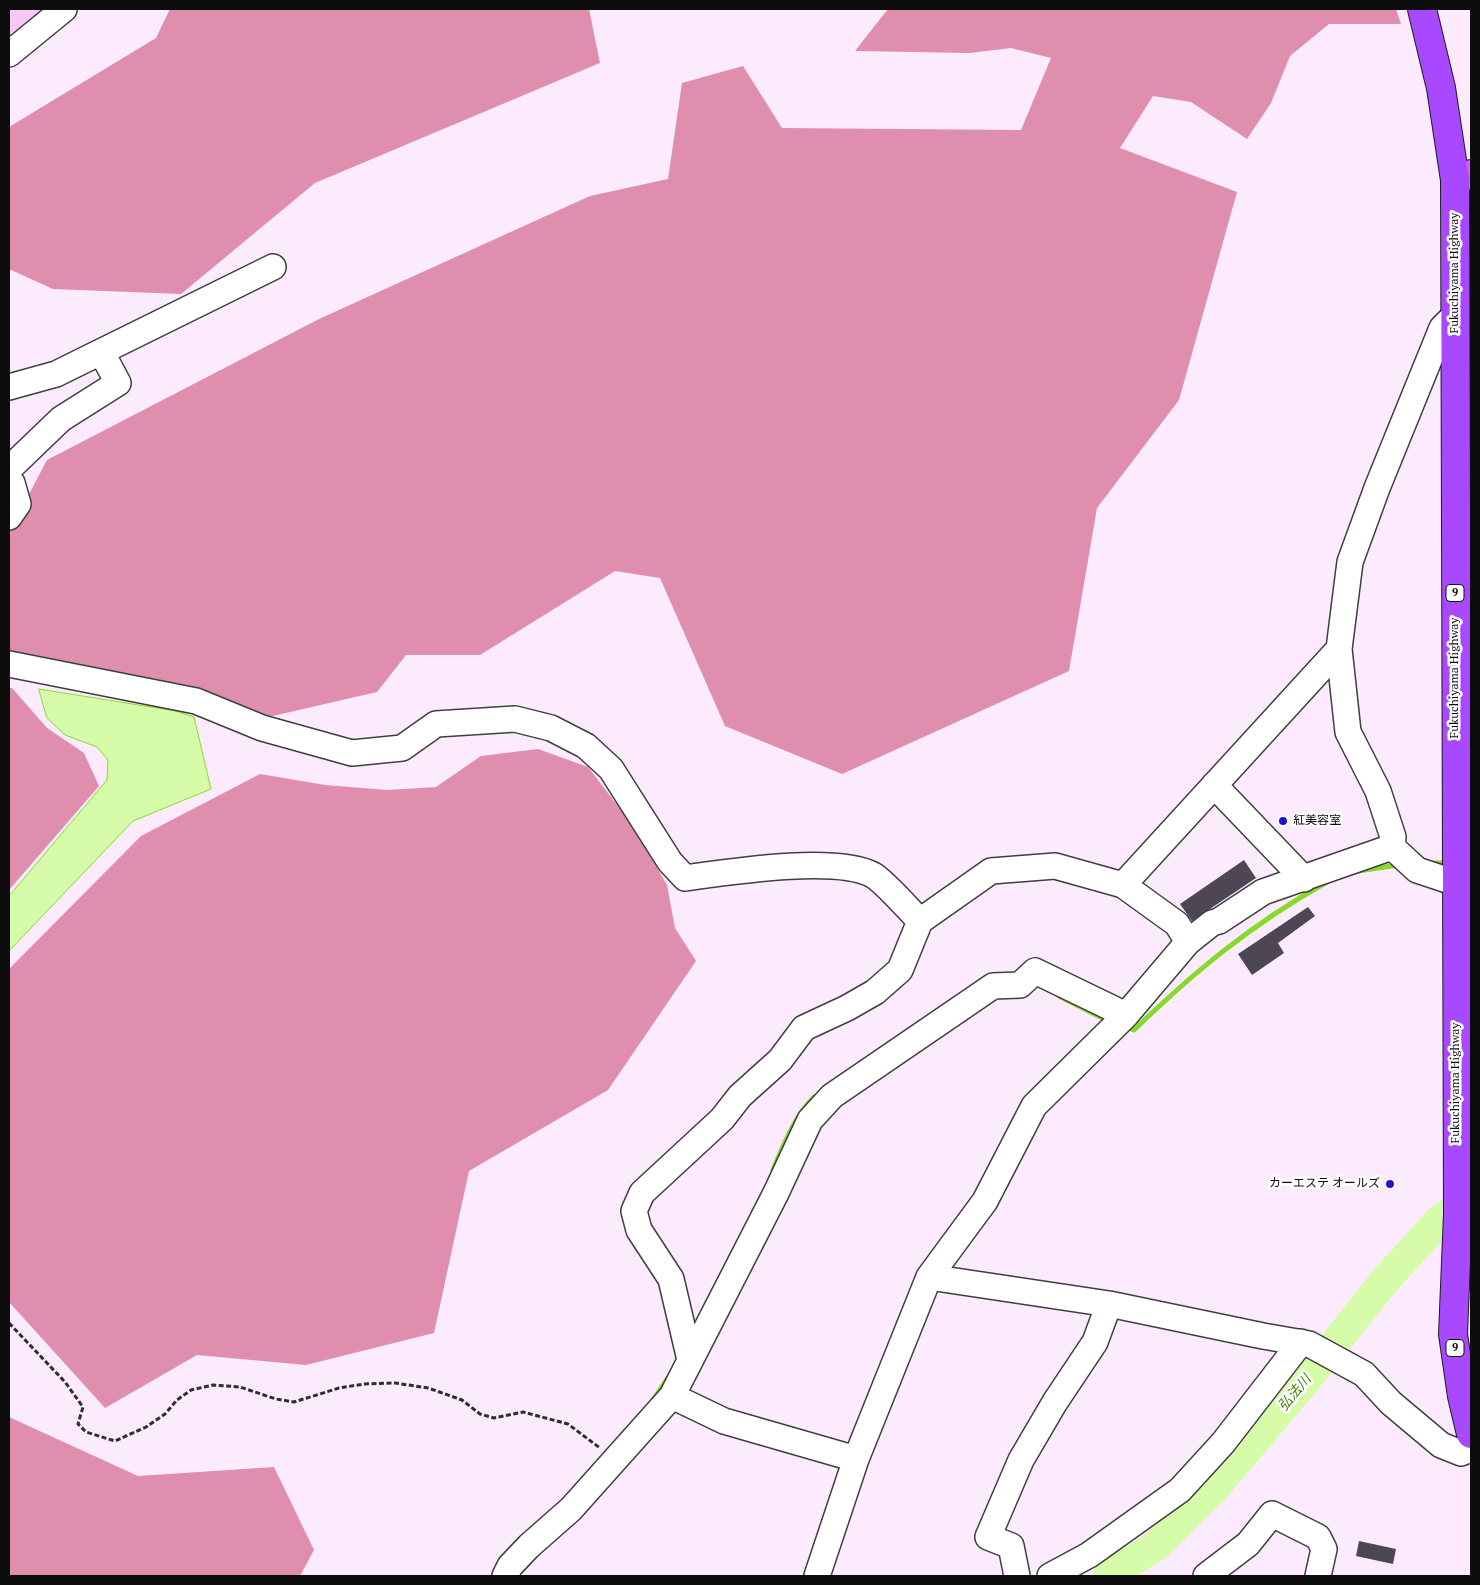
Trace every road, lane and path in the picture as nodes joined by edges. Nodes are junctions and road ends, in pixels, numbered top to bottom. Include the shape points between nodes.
1 (64, 9) edge
2 (1422, 9) edge
3 (9, 54) edge
4 (1466, 178) edge
5 (273, 267) dead end
6 (1456, 314) junction
7 (102, 353) junction
8 (9, 388) edge
9 (11, 476) edge
10 (1463, 479) edge
11 (9, 517) edge
12 (1339, 649) junction
13 (9, 664) edge
14 (1214, 785) junction
15 (1463, 789) edge
16 (1392, 847) junction
17 (1304, 879) junction
18 (1463, 884) edge
19 (1123, 885) junction
20 (920, 921) junction
21 (1188, 942) junction
22 (1126, 1015) junction
23 (1461, 1164) edge
24 (1457, 1261) junction
25 (929, 1277) junction
26 (1471, 1303) edge
27 (1109, 1304) junction
28 (9, 1323) edge
29 (1301, 1342) junction
30 (690, 1360) junction
31 (672, 1396) junction
32 (1471, 1434) edge
33 (1471, 1449) edge
34 (856, 1459) junction
35 (616, 1461) junction
36 (506, 1576) edge
37 (817, 1576) edge
38 (1017, 1576) edge
39 (1050, 1576) edge
40 (1206, 1576) edge
41 (1318, 1576) edge

1 - 3 street
2 - 4 highway, Fukuchiyama Highway / 9
4 - 6 highway, Fukuchiyama Highway / 9
5 - 7 street
6 - 10 highway, Fukuchiyama Highway / 9
6 - 12 street via 1442,328 1350,562
7 - 8 street via 56,374
7 - 9 street via 118,382 62,419
9 - 11 street via 18,504
10 - 15 highway, Fukuchiyama Highway / 9
12 - 14 street
12 - 16 street via 1348,732 1378,791 1393,837
13 - 20 street via 196,701 262,728 352,753 402,748 436,724 515,719 550,728 586,746 611,769 670,862 685,878 752,868 852,868 874,876
14 - 17 street
14 - 19 street
15 - 18 highway, Fukuchiyama Highway / 9
16 - 17 street
16 - 18 street via 1417,870
17 - 21 street via 1264,892 1212,923
18 - 23 highway, Fukuchiyama Highway / 9
19 - 20 street via 1055,866 991,871
19 - 21 street via 1177,924
20 - 30 street via 900,970 875,992 804,1028 780,1060 642,1193 634,1211 639,1230 671,1279
21 - 22 street
22 - 25 street via 1034,1106 985,1201
22 - 30 street via 1027,978 992,986 832,1096 810,1120
23 - 24 highway, Fukuchiyama Highway / 9
24 - 26 highway, Fukuchiyama Highway / 9
24 - 32 highway, Fukuchiyama Highway / 9 via 1453,1334
25 - 27 street
25 - 34 street
27 - 29 street
27 - 38 street via 1096,1342 1054,1402 1021,1460 988,1537 1011,1546
28 - 35 path via 65,1382 82,1407 78,1424 86,1432 115,1441 165,1414 191,1390 212,1385 240,1387 294,1402 339,1388 395,1384 428,1388 462,1400 480,1414 494,1418 523,1412 568,1424
29 - 33 street via 1364,1374 1391,1402 1442,1445 1461,1453
29 - 39 street via 1223,1443 1180,1490 1089,1555
30 - 31 street
31 - 34 street via 724,1421
31 - 35 street
34 - 37 street
35 - 36 street via 571,1509 528,1546 510,1566
40 - 41 street via 1248,1544 1272,1514 1318,1537 1324,1549

